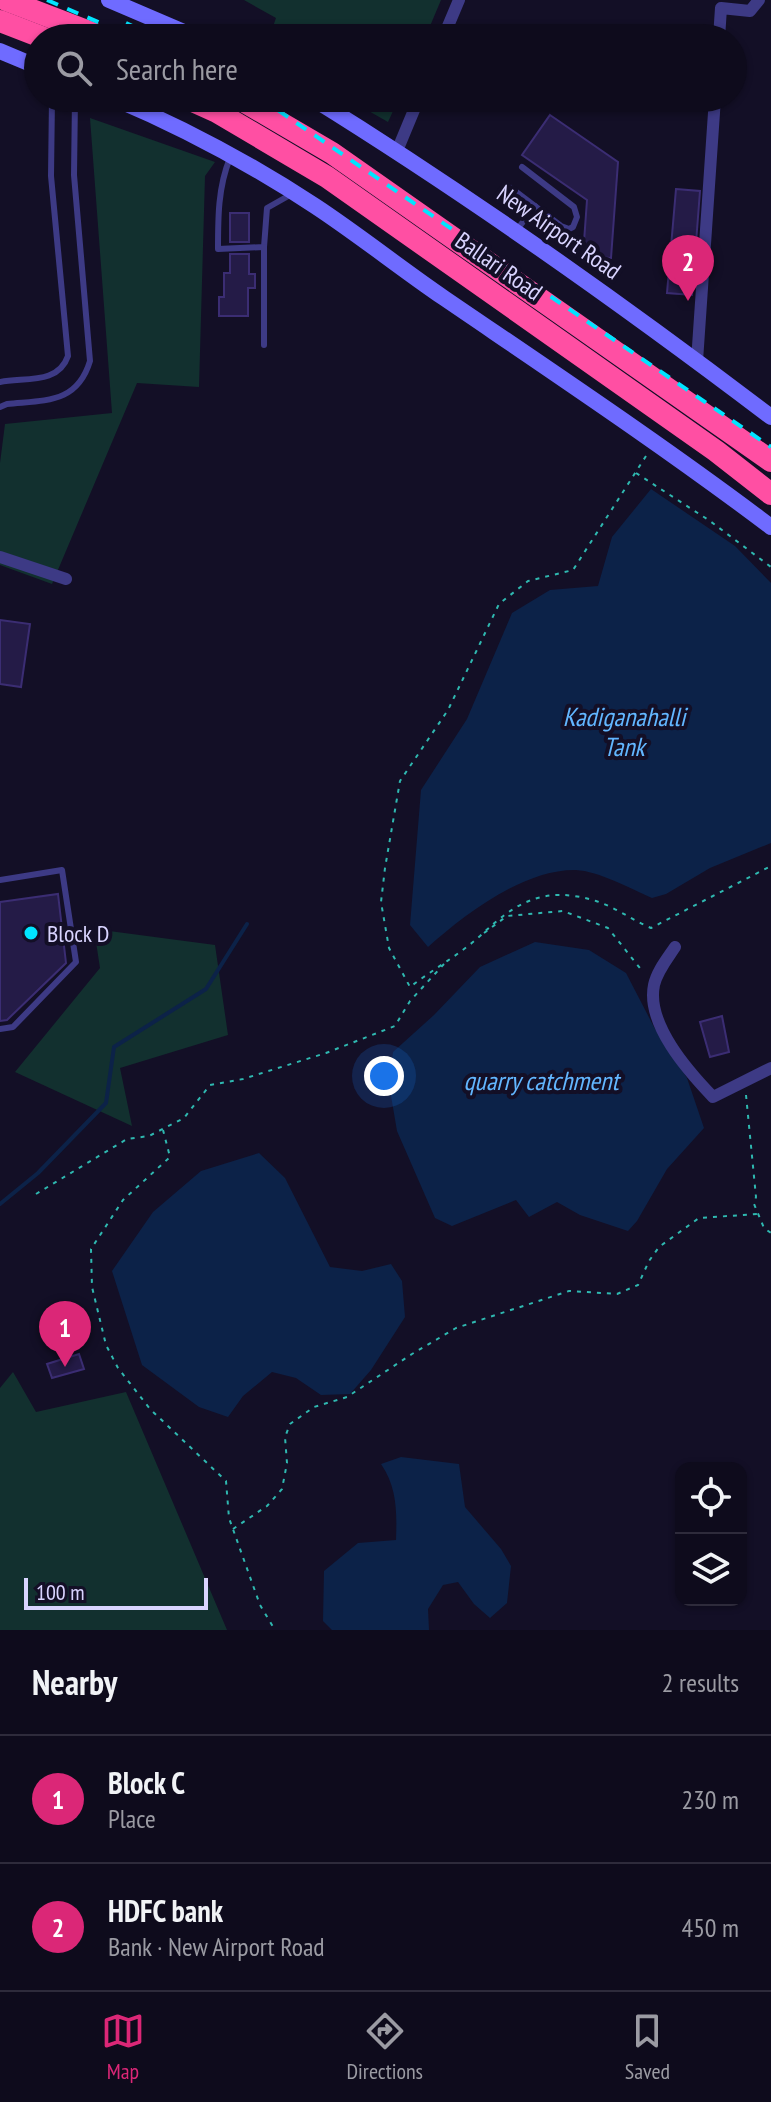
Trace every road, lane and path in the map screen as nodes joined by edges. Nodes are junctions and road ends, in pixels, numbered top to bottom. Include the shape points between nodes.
1 (6, 0) edge
2 (109, 0) edge
3 (459, 0) edge
4 (759, 0) edge
5 (0, 21) edge
6 (69, 24) edge
7 (165, 24) edge
8 (449, 24) edge
9 (720, 24) edge
10 (24, 30) edge
11 (0, 51) edge
12 (24, 61) edge
13 (52, 112) edge
14 (75, 112) edge
15 (145, 112) edge
16 (217, 112) edge
17 (262, 112) edge
18 (334, 112) edge
19 (413, 112) edge
20 (714, 112) edge
21 (397, 151) junction
22 (231, 155) junction
23 (522, 167) dead end
24 (511, 188) dead end
25 (294, 193) junction
26 (535, 206) junction
27 (516, 231) junction
28 (264, 247) junction
29 (264, 345) dead end
30 (697, 361) junction
31 (0, 382) edge
32 (0, 407) edge
33 (771, 417) edge
34 (655, 443) junction
35 (771, 461) edge
36 (635, 473) junction
37 (771, 494) edge
38 (771, 527) edge
39 (0, 557) edge
40 (771, 567) edge
41 (66, 579) dead end
42 (771, 866) edge
43 (0, 880) edge
44 (479, 936) junction
45 (675, 947) dead end
46 (654, 985) junction
47 (0, 1029) edge
48 (771, 1068) edge
49 (744, 1082) junction
50 (162, 1129) junction
51 (36, 1194) dead end
52 (758, 1214) junction
53 (771, 1233) edge
54 (233, 1529) junction
55 (275, 1630) edge

1 - 6 highway
2 - 7 street
3 - 8 street
4 - 9 street via 750,11 721,8
5 - 10 highway
11 - 12 street
13 - 31 lane via 51,176 68,356 64,367 50,376
14 - 32 lane via 74,175 90,361 82,380 67,394
15 - 22 street
16 - 37 highway, Ballari Road via 316,170
17 - 35 highway, Ballari Road via 420,213
18 - 21 street, New Airport Road
19 - 21 street
20 - 30 street
21 - 27 street, New Airport Road
22 - 25 street
22 - 28 lane via 218,211 218,249
23 - 26 lane via 574,207 573,227 566,229
24 - 26 lane
25 - 28 lane via 267,208
25 - 34 street
26 - 27 lane
27 - 30 street, New Airport Road
28 - 29 lane
30 - 33 street, New Airport Road
34 - 36 path
34 - 38 street
36 - 40 path
36 - 44 path via 573,570 528,581 499,604 448,710 400,781 381,902 395,961 410,987
39 - 41 street
42 - 44 path via 651,928 597,901 558,895 514,907
43 - 47 lane via 62,870 76,962 13,1027
44 - 46 path via 507,916 563,911 608,928
44 - 50 path via 447,960 395,1026 326,1053 210,1085 184,1118
45 - 46 street
46 - 49 street via 659,1024 692,1075 713,1097
48 - 49 street
49 - 52 path
50 - 51 path via 127,1139
50 - 54 path via 170,1157 123,1200 91,1249 92,1287 106,1345 118,1368 150,1409 226,1481
52 - 53 path
52 - 54 path via 699,1218 659,1247 638,1285 617,1294 569,1291 456,1328 347,1397 314,1407 290,1424 282,1489
54 - 55 path via 260,1605

